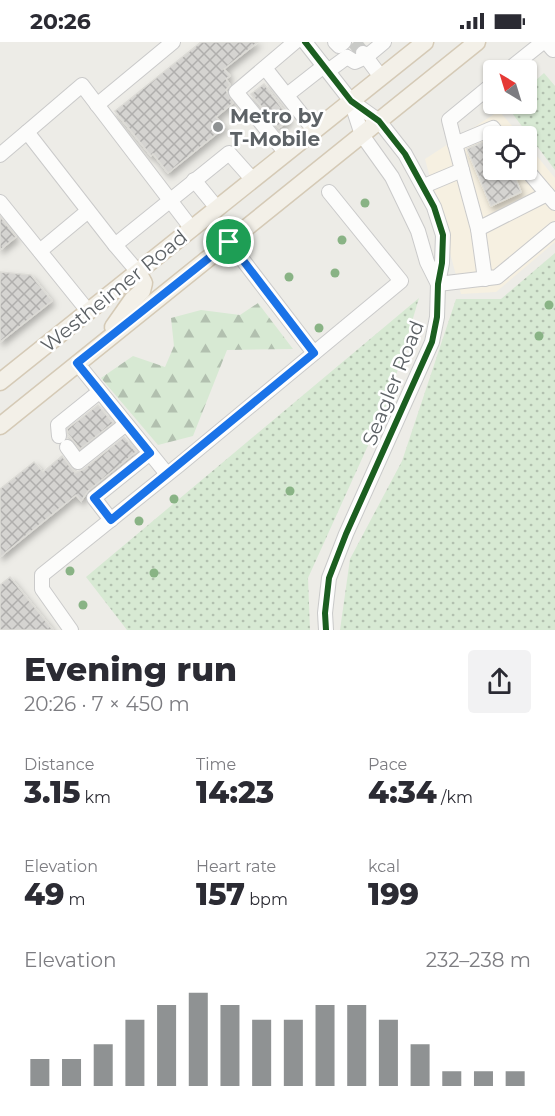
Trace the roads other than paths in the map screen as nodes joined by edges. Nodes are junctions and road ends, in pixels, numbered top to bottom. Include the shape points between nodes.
1 (173, 42) edge
2 (295, 42) edge
3 (305, 42) edge
4 (477, 42) edge
5 (380, 44) edge
6 (419, 44) edge
7 (341, 47) edge
8 (550, 47) edge
9 (364, 55) junction
10 (526, 60) edge
11 (265, 68) junction
12 (326, 69) junction
13 (381, 77) junction
14 (483, 92) edge
15 (287, 95) junction
16 (351, 101) junction
17 (97, 105) junction
18 (379, 121) junction
19 (314, 130) junction
20 (27, 132) junction
21 (483, 132) edge
22 (362, 135) junction
23 (455, 144) junction
24 (285, 152) junction
25 (0, 155) edge
26 (462, 170) junction
27 (194, 180) junction
28 (253, 180) junction
29 (535, 180) edge
30 (424, 186) junction
31 (329, 192) dead end
32 (551, 198) edge
33 (169, 200) junction
34 (0, 202) edge
35 (217, 208) junction
36 (88, 211) junction
37 (192, 229) junction
38 (478, 229) junction
39 (555, 230) edge
40 (229, 242) junction
41 (115, 245) junction
42 (40, 251) junction
43 (138, 272) junction
44 (485, 279) junction
45 (438, 284) junction
46 (88, 311) junction
47 (102, 343) junction
48 (314, 353) junction
49 (77, 363) junction
50 (0, 382) edge
51 (99, 392) junction
52 (126, 424) junction
53 (0, 426) edge
54 (150, 453) junction
55 (167, 474) junction
56 (111, 520) junction
57 (71, 630) edge
58 (326, 630) edge

1 - 17 street
2 - 11 street
3 - 12 street, Seagler Road
4 - 18 main road, Westheimer Road
5 - 9 street
6 - 13 main road, Westheimer Road
7 - 9 street via 355,62
7 - 12 street
8 - 10 street
9 - 13 street
11 - 15 street
11 - 24 street via 236,92
12 - 15 street
12 - 16 street, Seagler Road
13 - 16 main road, Westheimer Road
14 - 23 street via 449,120
15 - 19 street
16 - 18 street, Seagler Road
16 - 19 main road, Westheimer Road
16 - 22 street, Seagler Road
17 - 20 street via 82,85
17 - 33 street
18 - 22 main road, Westheimer Road
18 - 30 street, Seagler Road
19 - 24 main road, Westheimer Road
20 - 25 street
20 - 36 street
21 - 23 street
22 - 40 main road, Westheimer Road
22 - 45 street, Seagler Road via 392,177
23 - 26 street
24 - 28 main road, Westheimer Road
26 - 30 street
26 - 38 street
27 - 28 street via 229,153
27 - 33 street
27 - 35 street
28 - 35 main road, Westheimer Road
29 - 32 street
30 - 45 street, Seagler Road via 443,235
31 - 48 street via 401,281
32 - 38 street
33 - 37 street
33 - 41 street
34 - 42 street
35 - 37 main road, Westheimer Road
36 - 41 street
36 - 42 street
37 - 43 main road, Westheimer Road
38 - 44 street
39 - 44 street via 497,277
40 - 47 main road, Westheimer Road
40 - 48 street
41 - 43 street
42 - 46 street
43 - 46 main road, Westheimer Road
43 - 47 main road via 144,287
44 - 45 street
45 - 58 street, Seagler Road via 432,342 329,578
46 - 50 main road, Westheimer Road
47 - 49 main road, Westheimer Road
48 - 55 street
49 - 51 street
49 - 53 main road, Westheimer Road
51 - 52 street
51 - 52 street via 58,425 63,442 78,462
52 - 54 street
54 - 55 street
54 - 56 street via 94,498
55 - 56 street
56 - 57 street via 42,575 42,589

